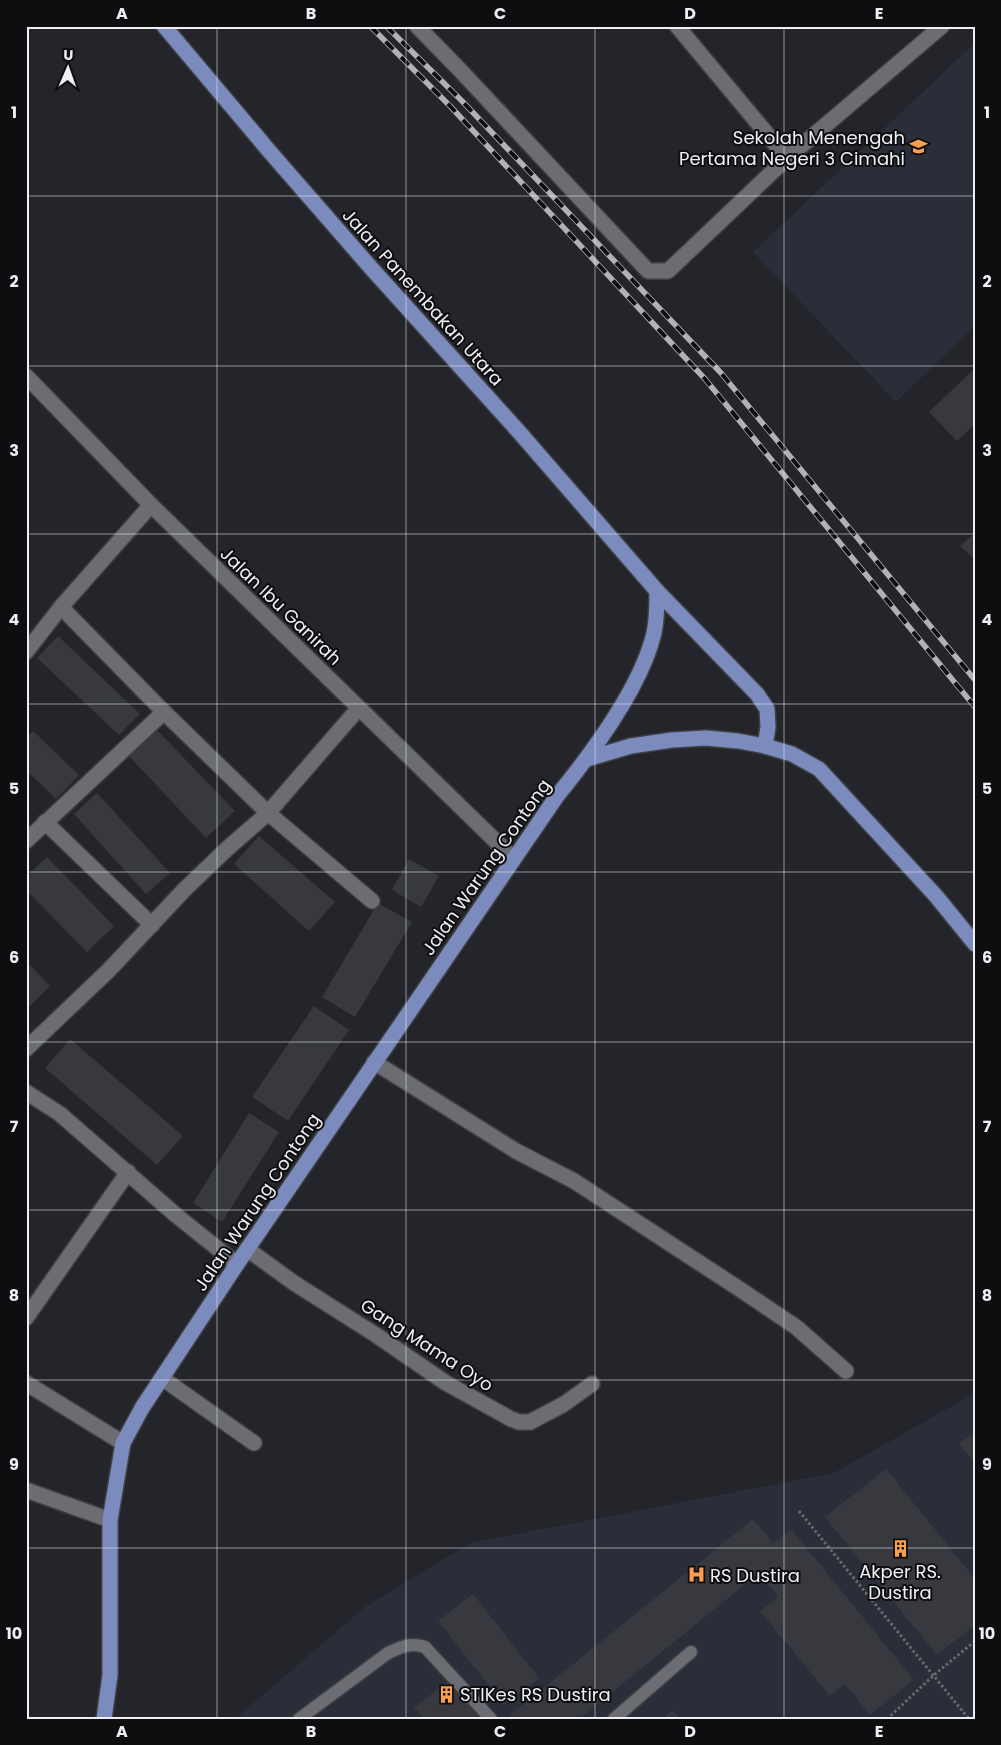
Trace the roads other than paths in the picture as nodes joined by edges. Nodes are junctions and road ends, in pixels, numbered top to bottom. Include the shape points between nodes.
1 (164, 26) edge
2 (417, 26) edge
3 (677, 26) edge
4 (942, 26) edge
5 (787, 158) junction
6 (26, 376) edge
7 (151, 505) junction
8 (657, 591) junction
9 (61, 607) junction
10 (26, 652) edge
11 (358, 709) junction
12 (164, 712) junction
13 (765, 746) junction
14 (587, 759) junction
15 (268, 813) junction
16 (45, 822) junction
17 (26, 841) edge
18 (514, 858) junction
19 (372, 901) dead end
20 (152, 925) junction
21 (975, 944) edge
22 (27, 1046) edge
23 (374, 1062) junction
24 (26, 1092) edge
25 (128, 1172) junction
26 (247, 1249) junction
27 (237, 1264) junction
28 (26, 1318) edge
29 (846, 1371) dead end
30 (162, 1378) junction
31 (26, 1383) edge
32 (592, 1384) dead end
33 (254, 1442) dead end
34 (122, 1443) junction
35 (26, 1490) edge
36 (110, 1520) junction
37 (690, 1652) dead end
38 (104, 1719) edge
39 (300, 1719) edge
40 (491, 1719) edge
41 (614, 1719) edge

1 - 8 main road, Jalan Panembakan Utara via 270,152
2 - 5 street via 648,271 668,271
3 - 5 street
4 - 5 street
6 - 7 street, Jalan Ibu Ganirah
7 - 9 street
7 - 11 street, Jalan Ibu Ganirah
8 - 13 main road, Jalan Panembakan Utara via 757,694 767,709
8 - 14 main road, Jalan Warung Contong via 654,633 638,675
9 - 10 street
9 - 12 street
11 - 15 street
11 - 18 street, Jalan Ibu Ganirah
12 - 15 street
12 - 16 street
13 - 14 main road via 706,738 672,740 631,746
13 - 21 main road via 792,754 819,769 936,896
14 - 18 main road, Jalan Warung Contong via 556,796
15 - 19 street
15 - 20 street
16 - 17 street
16 - 20 street
18 - 23 main road, Jalan Warung Contong
20 - 22 street
23 - 26 main road, Jalan Warung Contong
23 - 29 street via 516,1151 574,1181 733,1284 796,1327
24 - 25 street via 60,1114
25 - 27 street
25 - 28 street
26 - 27 main road, Jalan Warung Contong
26 - 32 street, Gang Mama Oyo via 446,1383 511,1419 530,1422
27 - 30 main road, Jalan Warung Contong
30 - 33 street
30 - 34 main road, Jalan Warung Contong
31 - 34 street
34 - 36 main road, Jalan Warung Contong
35 - 36 street
36 - 38 main road, Jalan Warung Contong via 110,1675
37 - 41 lane
39 - 40 lane via 388,1653 412,1644 425,1648

